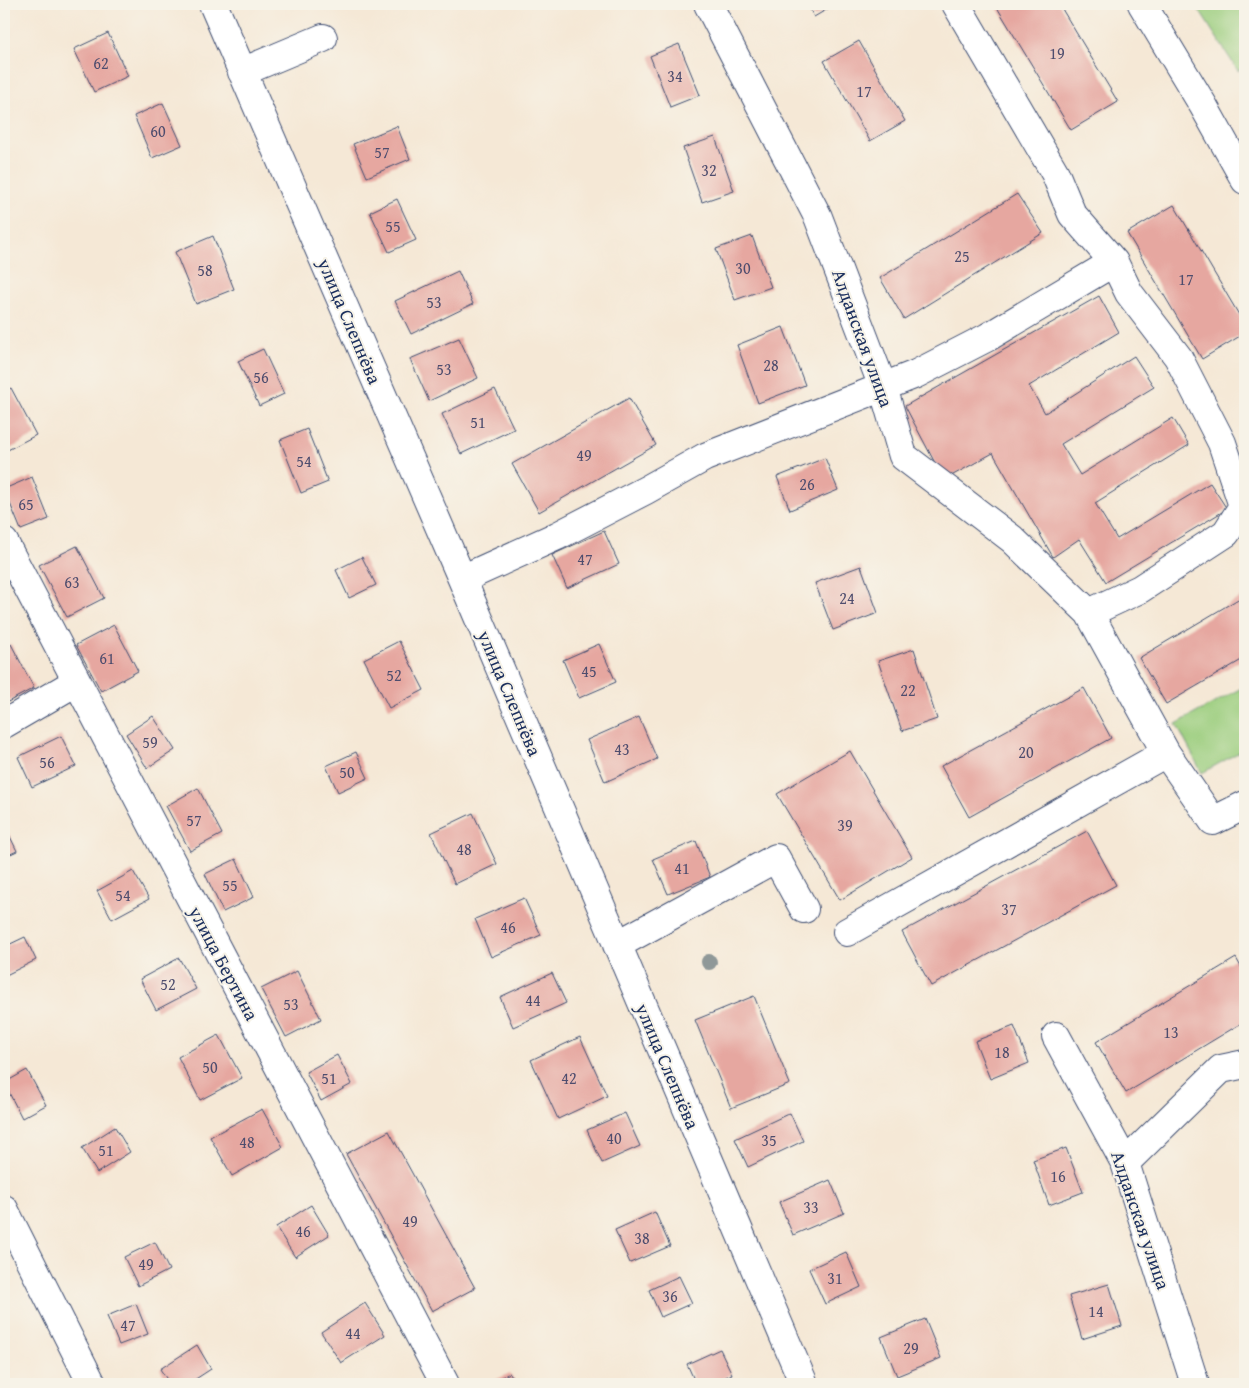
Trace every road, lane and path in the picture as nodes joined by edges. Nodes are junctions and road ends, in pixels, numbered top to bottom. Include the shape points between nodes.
1 (213, 4) edge
2 (708, 4) edge
3 (956, 4) edge
4 (1142, 4) edge
5 (323, 38) dead end
6 (242, 72) junction
7 (1244, 175) edge
8 (1114, 262) junction
9 (883, 388) junction
10 (4, 542) edge
11 (462, 579) junction
12 (1089, 613) junction
13 (76, 682) junction
14 (4, 724) edge
15 (1166, 753) junction
16 (1245, 805) edge
17 (804, 909) dead end
18 (847, 932) dead end
19 (617, 945) junction
20 (1056, 1036) dead end
21 (1245, 1064) edge
22 (1125, 1163) junction
23 (4, 1209) edge
24 (92, 1384) edge
25 (445, 1384) edge
26 (804, 1384) edge
27 (1195, 1384) edge

1 - 6 street, улица Слепнёва
2 - 9 street, Алданская улица via 818,218
3 - 8 street via 1055,173 1072,214
4 - 7 street
5 - 6 street
6 - 11 street, улица Слепнёва
8 - 9 street via 988,337
8 - 12 street via 1129,293 1178,357 1222,443 1243,506 1226,533 1140,589
9 - 11 street via 705,457 557,536
9 - 12 street, Алданская улица via 903,456 1012,539
10 - 13 street, улица Бертина
11 - 19 street, улица Слепнёва
12 - 15 street, Алданская улица
13 - 14 street
13 - 25 street, улица Бертина
15 - 16 street, Алданская улица via 1213,821
15 - 18 street
17 - 19 street via 776,858
19 - 26 street, улица Слепнёва
20 - 22 street, Алданская улица
21 - 22 street via 1221,1069
22 - 27 street, Алданская улица
23 - 24 street

